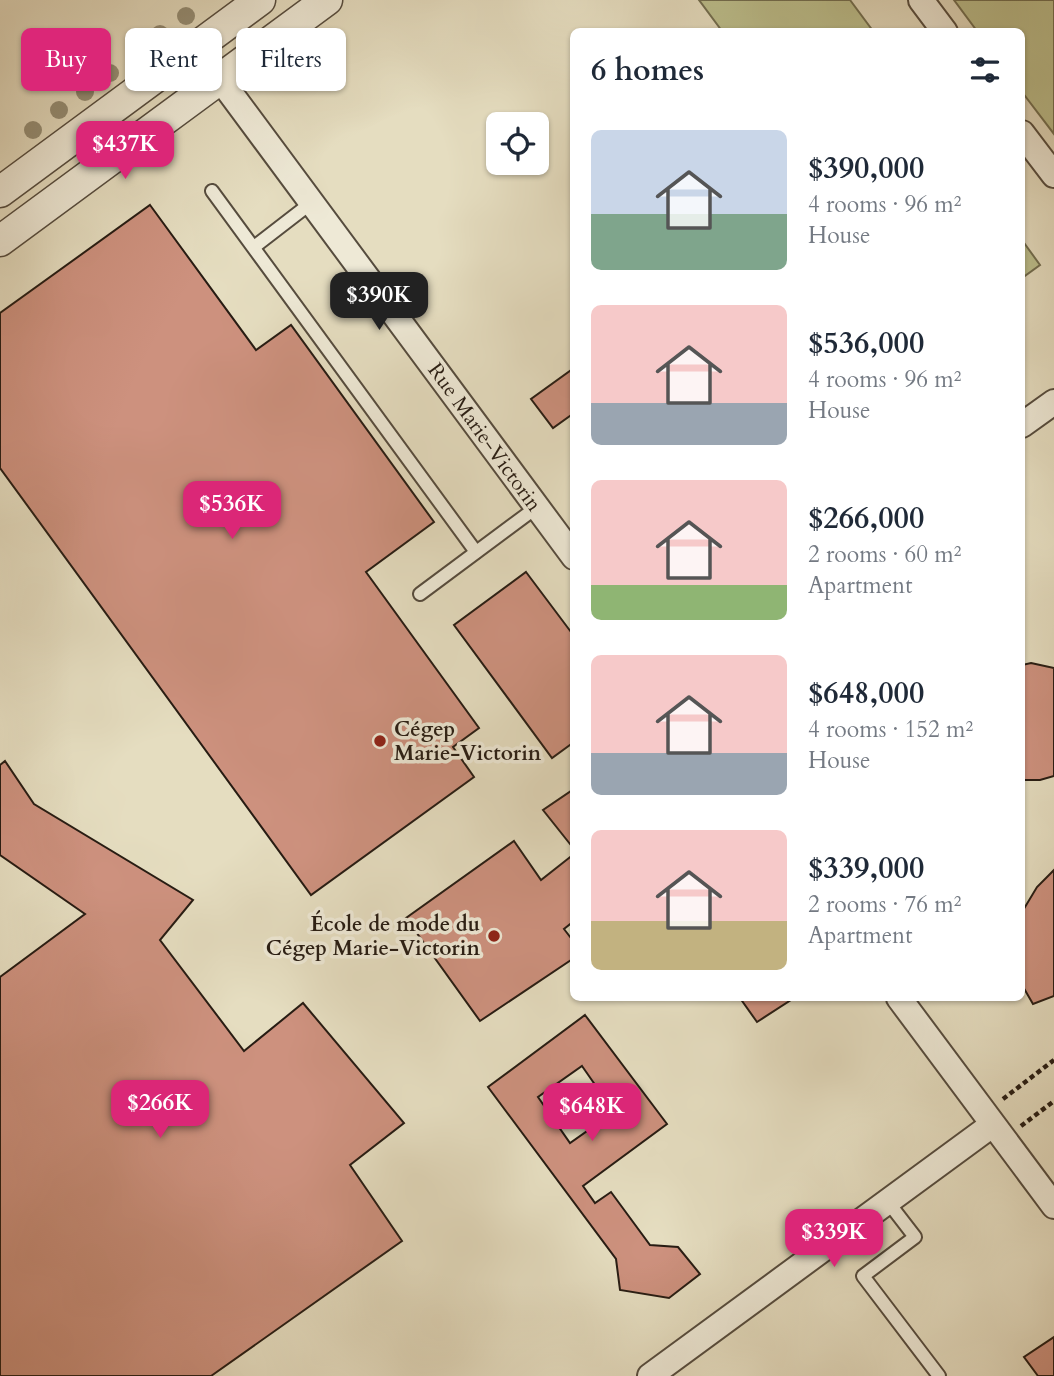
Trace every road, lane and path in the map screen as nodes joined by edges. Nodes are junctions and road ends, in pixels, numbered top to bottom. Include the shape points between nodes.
1 (260, 0) edge
2 (327, 0) edge
3 (920, 0) edge
4 (942, 28) edge
5 (222, 29) edge
6 (222, 78) edge
7 (222, 82) edge
8 (138, 91) edge
9 (204, 91) edge
10 (1025, 137) edge
11 (1054, 175) edge
12 (212, 191) dead end
13 (0, 192) edge
14 (311, 202) junction
15 (0, 241) edge
16 (254, 247) junction
17 (1054, 402) edge
18 (1025, 423) edge
19 (537, 507) junction
20 (476, 552) junction
21 (570, 552) edge
22 (420, 594) dead end
23 (901, 1001) edge
24 (1054, 1060) edge
25 (1002, 1099) dead end
26 (1054, 1101) edge
27 (992, 1125) junction
28 (1021, 1126) dead end
29 (888, 1202) junction
30 (1054, 1206) edge
31 (650, 1376) edge
32 (939, 1376) edge

1 - 5 street
2 - 6 street
3 - 4 street
7 - 14 street, Rue Marie-Victorin
8 - 13 street
9 - 15 street
10 - 11 street
12 - 16 lane
14 - 16 lane
14 - 19 street, Rue Marie-Victorin
16 - 20 lane
17 - 18 street
19 - 20 lane
19 - 21 street, Rue Marie-Victorin
20 - 22 lane
23 - 27 street
24 - 25 path
26 - 28 path
27 - 29 street
27 - 30 street
29 - 31 street
29 - 32 lane via 915,1237 863,1276

